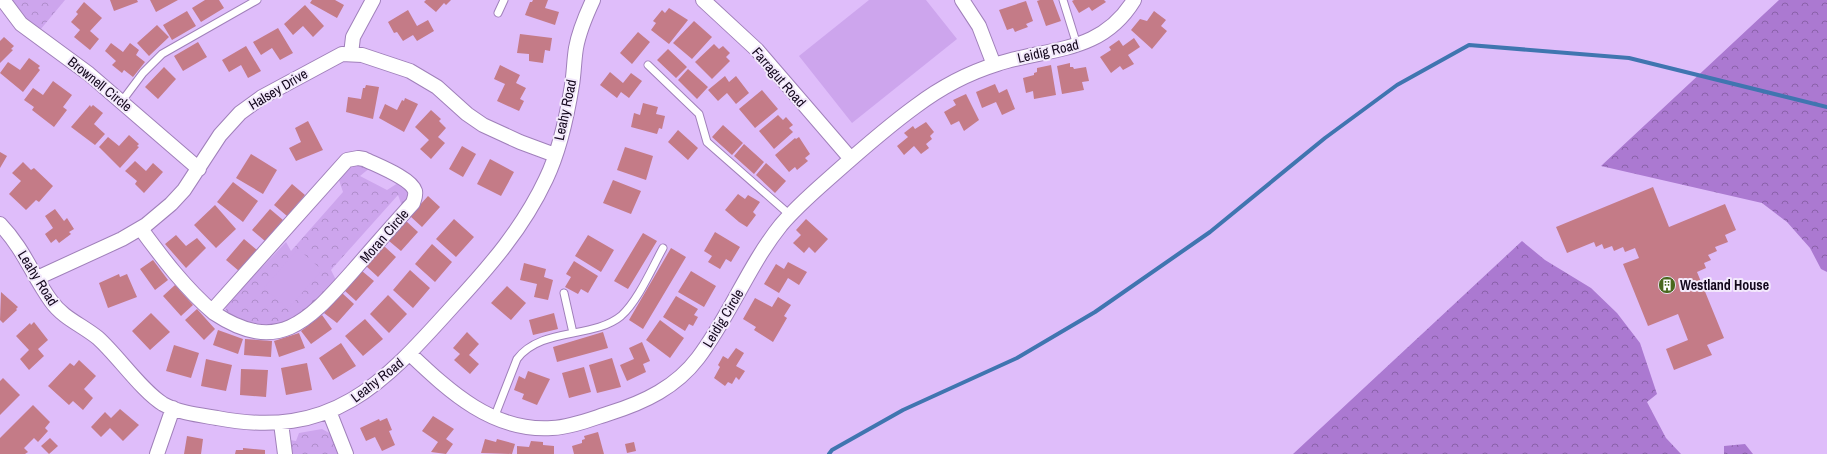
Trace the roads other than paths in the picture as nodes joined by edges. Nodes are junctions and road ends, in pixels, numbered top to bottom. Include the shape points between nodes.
1 (3, 0) edge
2 (257, 0) edge
3 (373, 0) edge
4 (504, 0) edge
5 (593, 0) edge
6 (703, 0) edge
7 (962, 0) edge
8 (1063, 0) edge
9 (1134, 0) edge
10 (498, 13) dead end
11 (1077, 45) junction
12 (351, 54) junction
13 (994, 64) junction
14 (648, 65) dead end
15 (122, 101) junction
16 (555, 155) junction
17 (851, 159) junction
18 (199, 169) junction
19 (790, 215) junction
20 (0, 224) edge
21 (141, 229) junction
22 (663, 248) dead end
23 (37, 278) junction
24 (564, 293) dead end
25 (212, 311) junction
26 (573, 333) junction
27 (410, 354) junction
28 (173, 408) junction
29 (329, 411) junction
30 (494, 418) junction
31 (281, 423) junction
32 (157, 454) edge
33 (285, 454) edge
34 (346, 454) edge

1 - 15 street, Brownell Circle via 21,24
2 - 15 lane via 162,54
3 - 12 street via 353,37
4 - 10 lane
5 - 16 street, Leahy Road via 578,41 567,111
6 - 17 street, Farragut Road via 757,50
7 - 13 street via 979,26
8 - 11 lane
9 - 11 street, Leidig Road via 1109,29
11 - 13 street, Leidig Road
12 - 16 street, Halsey Drive via 410,71 437,87 483,125
12 - 18 street, Halsey Drive via 342,54 331,59 251,104 228,123
13 - 17 street, Leidig Circle via 944,86
14 - 19 lane via 699,114 707,142
15 - 18 street, Brownell Circle
16 - 27 street, Leahy Road via 547,177 513,237
17 - 19 street, Leidig Circle
18 - 21 street, Halsey Drive via 171,204
19 - 30 street, Leidig Circle via 760,256 700,356 667,388 637,404 569,426 532,427 510,424
20 - 23 street, Leahy Road via 13,237
21 - 23 street, Halsey Drive
21 - 25 street, Moran Circle via 176,276
22 - 26 lane via 634,300 620,317
23 - 28 street, Leahy Road via 58,310 98,338 152,394
24 - 26 lane
25 - 25 street, Moran Circle via 239,327 266,332 291,328 317,310 332,294 413,203 415,191 404,179 364,159 347,160
26 - 30 lane via 537,343 522,352
27 - 29 street, Leahy Road via 370,389
27 - 30 street, Leidig Circle via 453,393
28 - 31 street, Leahy Road via 235,421
28 - 32 street
29 - 31 street, Leahy Road via 302,420
29 - 34 street
31 - 33 street

